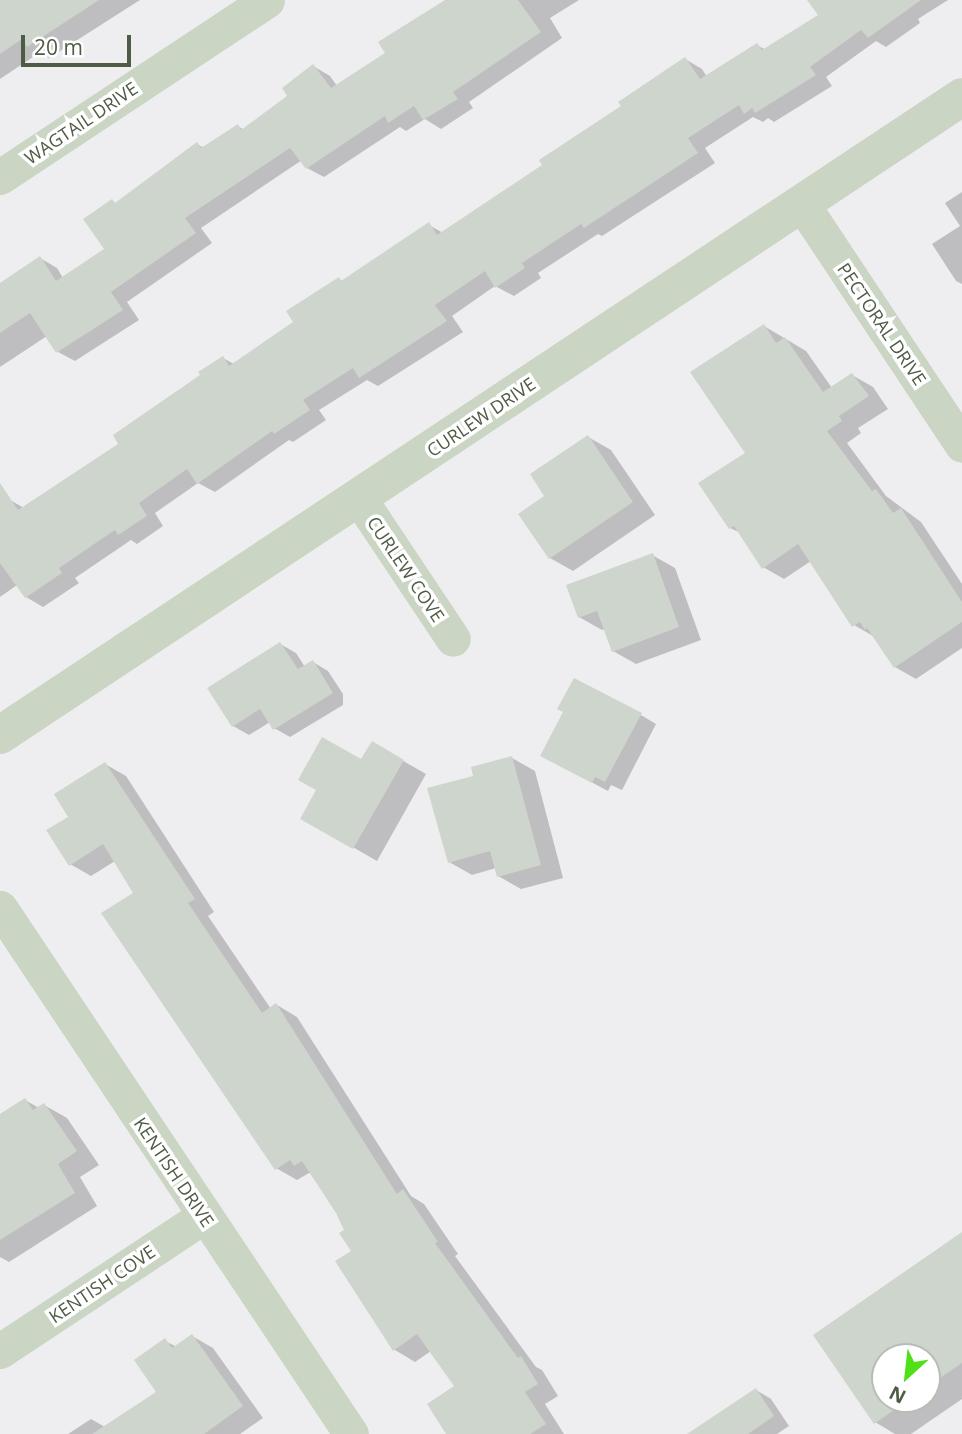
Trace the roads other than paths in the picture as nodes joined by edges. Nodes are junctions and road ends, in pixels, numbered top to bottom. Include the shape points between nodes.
1 (267, 0) edge
2 (962, 97) edge
3 (0, 177) edge
4 (802, 204) junction
5 (962, 445) edge
6 (359, 498) junction
7 (453, 639) dead end
8 (0, 735) edge
9 (0, 908) edge
10 (204, 1216) junction
11 (0, 1351) edge
12 (351, 1434) edge

1 - 3 street, WAGTAIL DRIVE
2 - 4 street, CURLEW DRIVE
4 - 5 street, PECTORAL DRIVE
4 - 6 street, CURLEW DRIVE
6 - 7 street, CURLEW COVE
6 - 8 street, CURLEW DRIVE
9 - 10 street, KENTISH DRIVE
10 - 11 street, KENTISH COVE
10 - 12 street, KENTISH DRIVE

